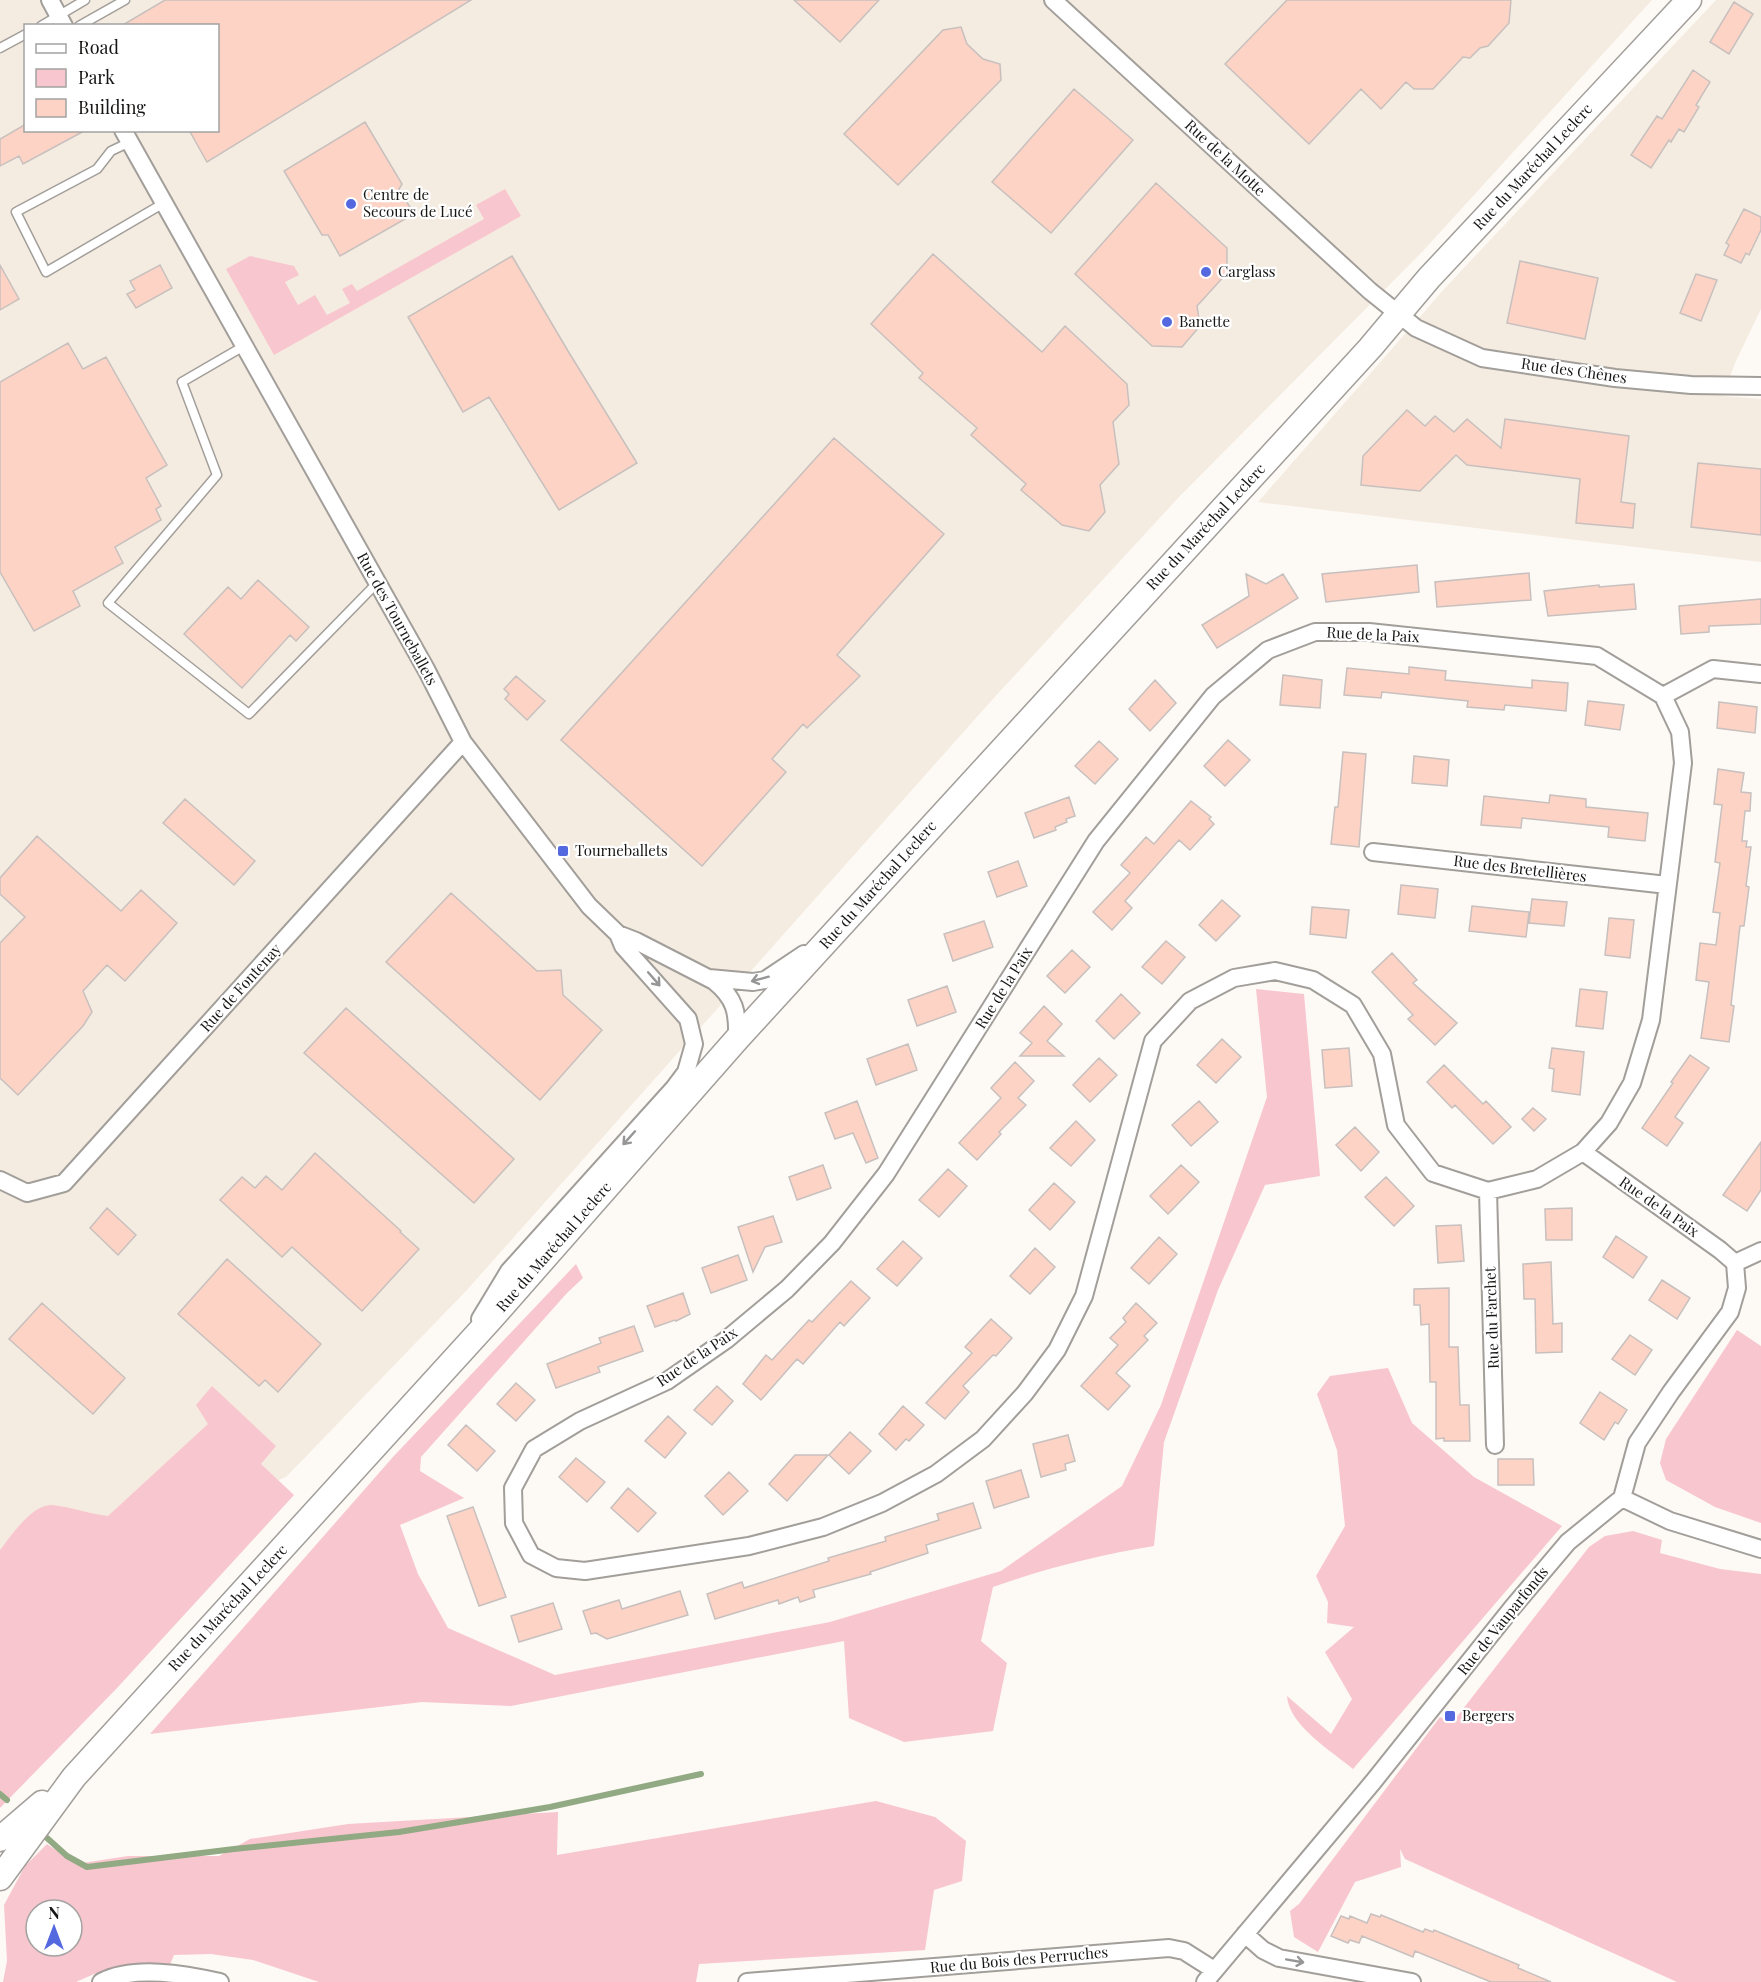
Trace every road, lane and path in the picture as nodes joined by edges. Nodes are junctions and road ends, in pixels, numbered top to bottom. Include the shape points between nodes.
1 (50, 0) edge
2 (85, 0) edge
3 (125, 0) edge
4 (1053, 0) edge
5 (1689, 0) edge
6 (61, 21) edge
7 (83, 24) edge
8 (24, 35) edge
9 (0, 48) edge
10 (127, 136) edge
11 (164, 203) junction
12 (1398, 314) junction
13 (244, 346) junction
14 (1761, 386) edge
15 (378, 583) junction
16 (1761, 674) edge
17 (1663, 696) junction
18 (464, 742) junction
19 (1373, 852) dead end
20 (1667, 885) junction
21 (618, 934) junction
22 (828, 939) junction
23 (705, 977) junction
24 (737, 1039) junction
25 (1583, 1152) junction
26 (0, 1180) edge
27 (1488, 1191) junction
28 (1761, 1251) edge
29 (1735, 1263) junction
30 (455, 1358) junction
31 (1495, 1445) dead end
32 (1622, 1498) junction
33 (1761, 1550) edge
34 (74, 1777) junction
35 (0, 1839) edge
36 (0, 1878) edge
37 (1245, 1934) junction
38 (1210, 1976) edge
39 (101, 1982) edge
40 (220, 1982) edge
41 (747, 1982) edge
42 (1412, 1982) edge

1 - 6 street
2 - 6 lane
3 - 7 lane
4 - 12 street, Rue de la Motte
5 - 12 main road, Rue du Maréchal Leclerc
8 - 9 lane
10 - 11 street, Rue des Tourneballets
10 - 11 lane via 97,170 16,212 46,272
11 - 13 street, Rue des Tourneballets
12 - 14 street, Rue des Chênes via 1416,328 1482,358 1615,378
12 - 22 main road, Rue du Maréchal Leclerc
13 - 15 street, Rue des Tourneballets
13 - 15 lane via 182,382 217,475 108,603 249,714
15 - 18 street, Rue des Tourneballets
16 - 17 street via 1713,669
17 - 20 street via 1680,732 1683,763
17 - 27 street, Rue de la Paix via 1597,656 1369,632 1315,632 1268,650 1213,696 1096,841 886,1174 832,1243 787,1289 707,1354 667,1381 580,1420 534,1449 513,1488 514,1523 531,1555 556,1568 585,1571 749,1545 823,1527 882,1503 936,1474 973,1446 1025,1393 1052,1357 1084,1296 1153,1041 1190,1001 1234,978 1275,971 1313,980 1353,1005 1382,1054 1396,1125 1433,1173
18 - 21 street, Rue des Tourneballets via 589,906
18 - 26 street, Rue de Fontenay via 64,1183 27,1193
19 - 20 street, Rue des Bretellières
20 - 25 street via 1651,1020 1632,1083 1609,1123
21 - 23 street, Rue des Tourneballets
21 -> 30 street via 623,946 688,1019 694,1044 686,1072 509,1270
22 -> 23 street via 765,980
22 - 24 main road, Rue du Maréchal Leclerc
23 - 24 street, Rue des Tourneballets via 733,1002 738,1020
24 - 30 main road, Rue du Maréchal Leclerc
25 - 27 street via 1538,1179
25 - 29 street, Rue de la Paix
27 - 31 street, Rue du Farchet
28 - 29 street
29 - 32 street via 1737,1288 1730,1312 1637,1443
30 - 34 main road, Rue du Maréchal Leclerc
32 - 33 street via 1670,1521
32 - 37 street, Rue de Vauparfonds via 1568,1542
34 - 35 main road, Rue du Maréchal Leclerc
34 - 36 main road, Rue du Maréchal Leclerc
37 - 38 street, Rue de Vauparfonds
37 -> 42 street via 1279,1958
38 - 41 street, Rue du Bois des Perruches via 1184,1951 1169,1948
39 - 40 street via 110,1977 149,1973 192,1975

